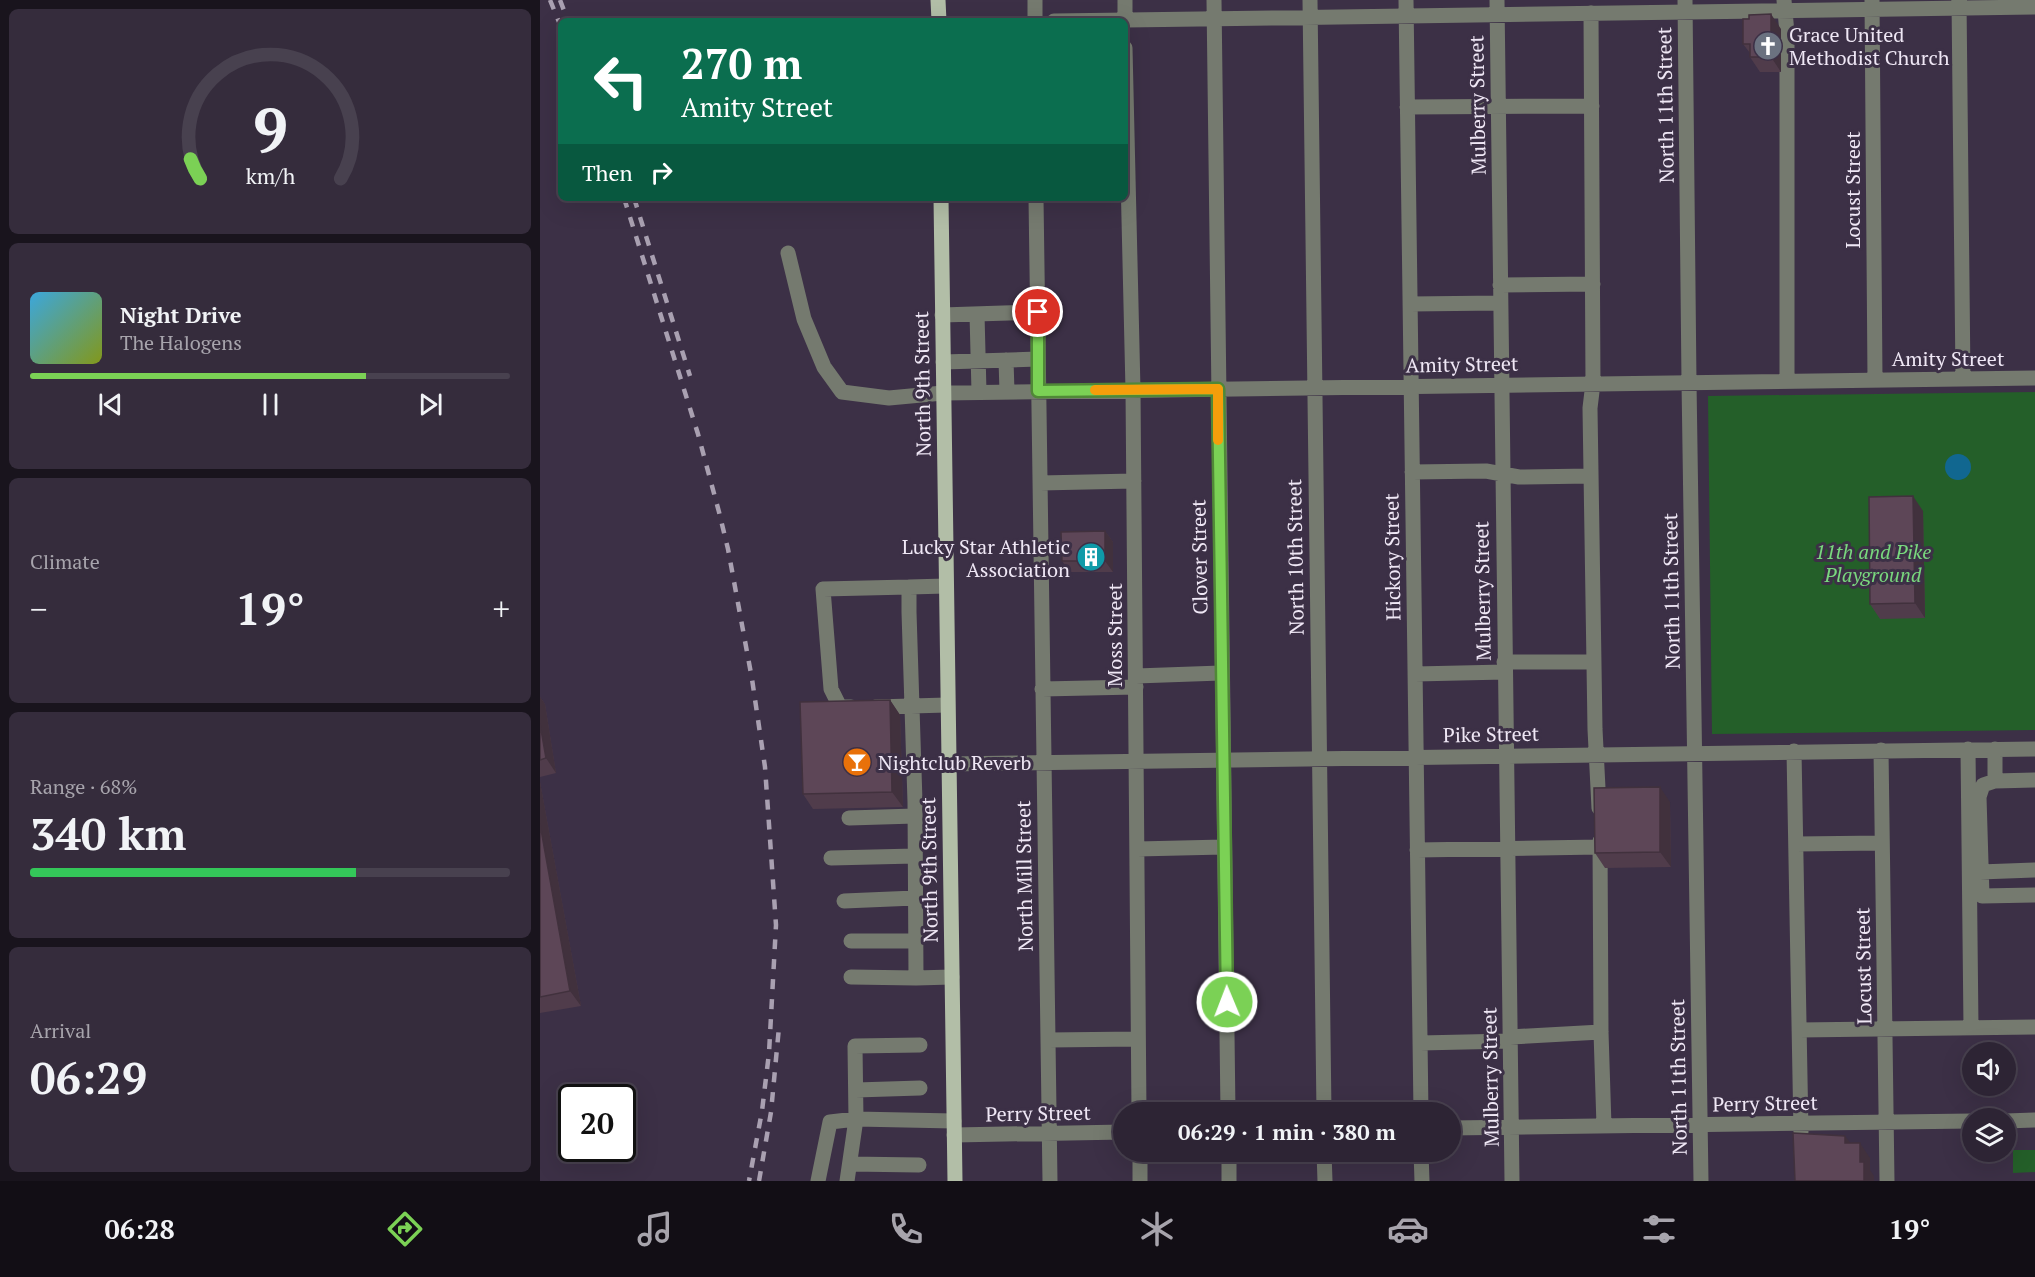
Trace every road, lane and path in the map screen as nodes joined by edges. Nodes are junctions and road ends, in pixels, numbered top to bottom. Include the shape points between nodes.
1 (938, 0) edge
2 (1035, 0) edge
3 (1125, 0) edge
4 (1214, 0) edge
5 (1310, 0) edge
6 (1406, 0) edge
7 (1872, 4) edge
8 (1959, 4) edge
9 (1785, 5) edge
10 (1685, 6) edge
11 (1497, 7) edge
12 (2035, 7) edge
13 (1591, 13) junction
14 (1406, 16) junction
15 (1310, 17) junction
16 (939, 18) edge
17 (1035, 18) edge
18 (1125, 18) edge
19 (1214, 19) junction
20 (1128, 21) edge
21 (1592, 106) junction
22 (1407, 107) junction
23 (1498, 107) junction
24 (940, 201) edge
25 (1036, 201) edge
26 (1128, 201) edge
27 (788, 253) dead end
28 (1593, 284) junction
29 (1500, 285) junction
30 (1500, 303) junction
31 (1410, 304) junction
32 (1038, 312) junction
33 (977, 314) junction
34 (942, 315) junction
35 (1038, 359) junction
36 (1006, 360) junction
37 (978, 361) junction
38 (943, 362) junction
39 (2035, 378) edge
40 (1875, 379) junction
41 (1963, 379) junction
42 (1787, 380) junction
43 (1689, 382) junction
44 (1593, 383) junction
45 (1500, 385) junction
46 (1411, 386) junction
47 (1313, 387) junction
48 (1218, 389) junction
49 (1133, 390) junction
50 (1038, 391) junction
51 (979, 392) junction
52 (1007, 392) junction
53 (943, 393) junction
54 (1412, 472) junction
55 (1502, 474) junction
56 (1591, 476) junction
57 (1134, 480) junction
58 (1040, 483) junction
59 (946, 586) junction
60 (909, 587) junction
61 (1594, 662) junction
62 (1505, 667) junction
63 (1221, 673) junction
64 (1415, 674) junction
65 (1136, 681) junction
66 (1042, 689) junction
67 (947, 705) junction
68 (912, 706) junction
69 (1968, 749) junction
70 (1995, 749) junction
71 (2035, 749) edge
72 (1881, 750) junction
73 (1794, 751) junction
74 (1694, 752) junction
75 (1597, 754) junction
76 (1506, 755) junction
77 (1415, 756) junction
78 (1318, 758) junction
79 (1223, 759) junction
80 (1136, 761) junction
81 (1043, 763) junction
82 (948, 764) junction
83 (2035, 780) edge
84 (1995, 781) junction
85 (915, 816) junction
86 (849, 818) dead end
87 (1882, 843) junction
88 (1796, 844) junction
89 (1224, 847) junction
90 (1600, 847) junction
91 (1507, 848) junction
92 (1137, 849) junction
93 (1417, 850) junction
94 (915, 856) junction
95 (831, 858) dead end
96 (2035, 870) edge
97 (1980, 872) junction
98 (2035, 895) edge
99 (915, 898) junction
100 (844, 901) dead end
101 (851, 941) dead end
102 (915, 941) junction
103 (851, 977) dead end
104 (952, 977) junction
105 (916, 978) junction
106 (2035, 1027) edge
107 (1971, 1028) junction
108 (1885, 1029) junction
109 (1799, 1030) junction
110 (1601, 1032) junction
111 (1510, 1039) junction
112 (1048, 1040) junction
113 (1138, 1040) junction
114 (1420, 1043) junction
115 (920, 1045) dead end
116 (920, 1088) dead end
117 (856, 1090) junction
118 (1139, 1102) edge
119 (1228, 1102) edge
120 (1324, 1102) edge
121 (1421, 1102) edge
122 (856, 1119) junction
123 (2035, 1120) edge
124 (1962, 1121) edge
125 (2016, 1121) edge
126 (1800, 1123) junction
127 (1886, 1123) junction
128 (1700, 1124) junction
129 (1604, 1126) junction
130 (1512, 1127) junction
131 (954, 1128) junction
132 (1461, 1128) edge
133 (1113, 1132) edge
134 (1050, 1133) junction
135 (1801, 1146) edge
136 (1140, 1162) edge
137 (1229, 1162) edge
138 (1324, 1162) edge
139 (1421, 1162) edge
140 (850, 1164) junction
141 (919, 1165) dead end
142 (818, 1181) edge
143 (847, 1181) edge
144 (955, 1181) edge
145 (1050, 1181) edge
146 (1140, 1181) edge
147 (1229, 1181) edge
148 (1325, 1181) edge
149 (1422, 1181) edge
150 (1512, 1181) edge
151 (1701, 1181) edge
152 (1887, 1181) edge

1 - 16 main road
2 - 17 street
3 - 18 street
4 - 19 street, Clover Street
5 - 15 street, North 10th Street
6 - 14 street, Hickory Street
7 - 8 street
7 - 9 street
7 - 40 street, Locust Street
8 - 12 street
8 - 41 street
9 - 10 street
9 - 42 street
10 - 13 street
10 - 43 street, North 11th Street
11 - 13 street
11 - 14 street
11 - 23 street, Mulberry Street
13 - 21 street
14 - 15 street
14 - 22 street, Hickory Street
15 - 19 street
15 - 47 street, North 10th Street
19 - 20 street
19 - 48 street, Clover Street
21 - 23 street
21 - 28 street
22 - 23 street
22 - 31 street, Hickory Street
23 - 29 street, Mulberry Street
24 - 34 main road, North 9th Street
25 - 32 street, North Mill Street
26 - 49 street, Moss Street
27 - 53 street, Amity Street via 804,319 824,368 842,392 890,398
28 - 29 street
28 - 44 street
29 - 30 street, Mulberry Street
30 - 31 street
30 - 45 street, Mulberry Street
31 - 46 street, Hickory Street
32 - 33 street
32 - 35 street, North Mill Street
33 - 34 street
33 - 37 street
34 - 38 main road, North 9th Street
35 - 36 street
35 - 50 street, North Mill Street
36 - 37 street
36 - 52 street
37 - 38 street
37 - 51 street
38 - 53 main road, North 9th Street
39 - 41 street, Amity Street
40 - 41 street, Amity Street
40 - 42 street, Amity Street
42 - 43 street, Amity Street
43 - 44 street, Amity Street
43 - 74 street, North 11th Street
44 - 45 street, Amity Street
44 - 56 street
45 - 46 street, Amity Street
45 - 55 street, Mulberry Street
46 - 47 street, Amity Street
46 - 54 street, Hickory Street
47 - 48 street, Amity Street
47 - 78 street, North 10th Street
48 - 49 street, Amity Street
48 - 63 street, Clover Street
49 - 50 street, Amity Street
49 - 57 street, Moss Street
50 - 52 street, Amity Street
50 - 58 street, North Mill Street
51 - 52 street, Amity Street
51 - 53 street, Amity Street
53 - 59 main road, North 9th Street
54 - 55 street
54 - 64 street, Hickory Street
55 - 56 street
55 - 62 street, Mulberry Street
56 - 61 street
57 - 58 street
57 - 65 street, Moss Street
58 - 66 street, North Mill Street
59 - 60 street
59 - 67 main road, North 9th Street
60 - 68 street
60 - 68 street via 823,589 831,689 840,707
61 - 62 street
61 - 75 street
62 - 64 street
62 - 76 street, Mulberry Street
63 - 65 street
63 - 79 street, Clover Street
64 - 77 street, Hickory Street
65 - 66 street
65 - 80 street, Moss Street
66 - 81 street, North Mill Street
67 - 68 street
67 - 82 main road, North 9th Street
68 - 85 street
69 - 70 street, Pike Street
69 - 72 street, Pike Street
69 - 107 street
70 - 71 street, Pike Street
70 - 84 street
72 - 73 street, Pike Street
72 - 87 street, Locust Street
73 - 74 street, Pike Street
73 - 88 street
74 - 75 street, Pike Street
74 - 128 street, North 11th Street
75 - 76 street, Pike Street
75 - 90 street
76 - 77 street, Pike Street
76 - 91 street, Mulberry Street
77 - 78 street, Pike Street
77 - 93 street, Hickory Street
78 - 79 street, Pike Street
78 - 120 street, North 10th Street
79 - 80 street, Pike Street
79 - 89 street, Clover Street
80 - 81 street, Pike Street
80 - 92 street, Moss Street
81 - 82 street, Pike Street
81 - 112 street, North Mill Street
82 - 104 main road, North 9th Street
83 - 84 street
84 - 97 street via 1983,785 1979,797
85 - 86 street
85 - 94 street
87 - 88 street
87 - 108 street, Locust Street
88 - 109 street
89 - 92 street
89 - 119 street, Clover Street
90 - 91 street
90 - 110 street
91 - 93 street
91 - 111 street, Mulberry Street
92 - 113 street, Moss Street
93 - 114 street, Hickory Street
94 - 95 street
94 - 99 street
96 - 97 street
97 - 98 street via 1982,896
99 - 100 street
99 - 102 street
101 - 102 street
102 - 105 street
103 - 105 street
104 - 105 street
104 - 131 main road, North 9th Street
106 - 107 street
107 - 108 street
108 - 109 street
108 - 127 street, Locust Street
109 - 126 street
110 - 111 street
110 - 129 street
111 - 114 street
111 - 130 street, Mulberry Street
112 - 113 street
112 - 134 street, North Mill Street
113 - 118 street, Moss Street
114 - 121 street, Hickory Street
115 - 117 street via 855,1046
116 - 117 street
117 - 122 street
122 - 131 street, Perry Street
122 - 140 street
122 - 142 street, Perry Street via 830,1122
123 - 125 street
124 - 127 street, Perry Street
126 - 127 street, Perry Street
126 - 128 street, Perry Street
126 - 135 street
127 - 152 street, Locust Street
128 - 129 street, Perry Street
128 - 151 street, North 11th Street
129 - 130 street, Perry Street
130 - 132 street, Perry Street
130 - 150 street, Mulberry Street
131 - 134 street, Perry Street
131 - 144 main road, North 9th Street
133 - 134 street, Perry Street
134 - 145 street, North Mill Street
136 - 146 street
137 - 147 street
138 - 148 street
139 - 149 street
140 - 141 street
140 - 143 street

